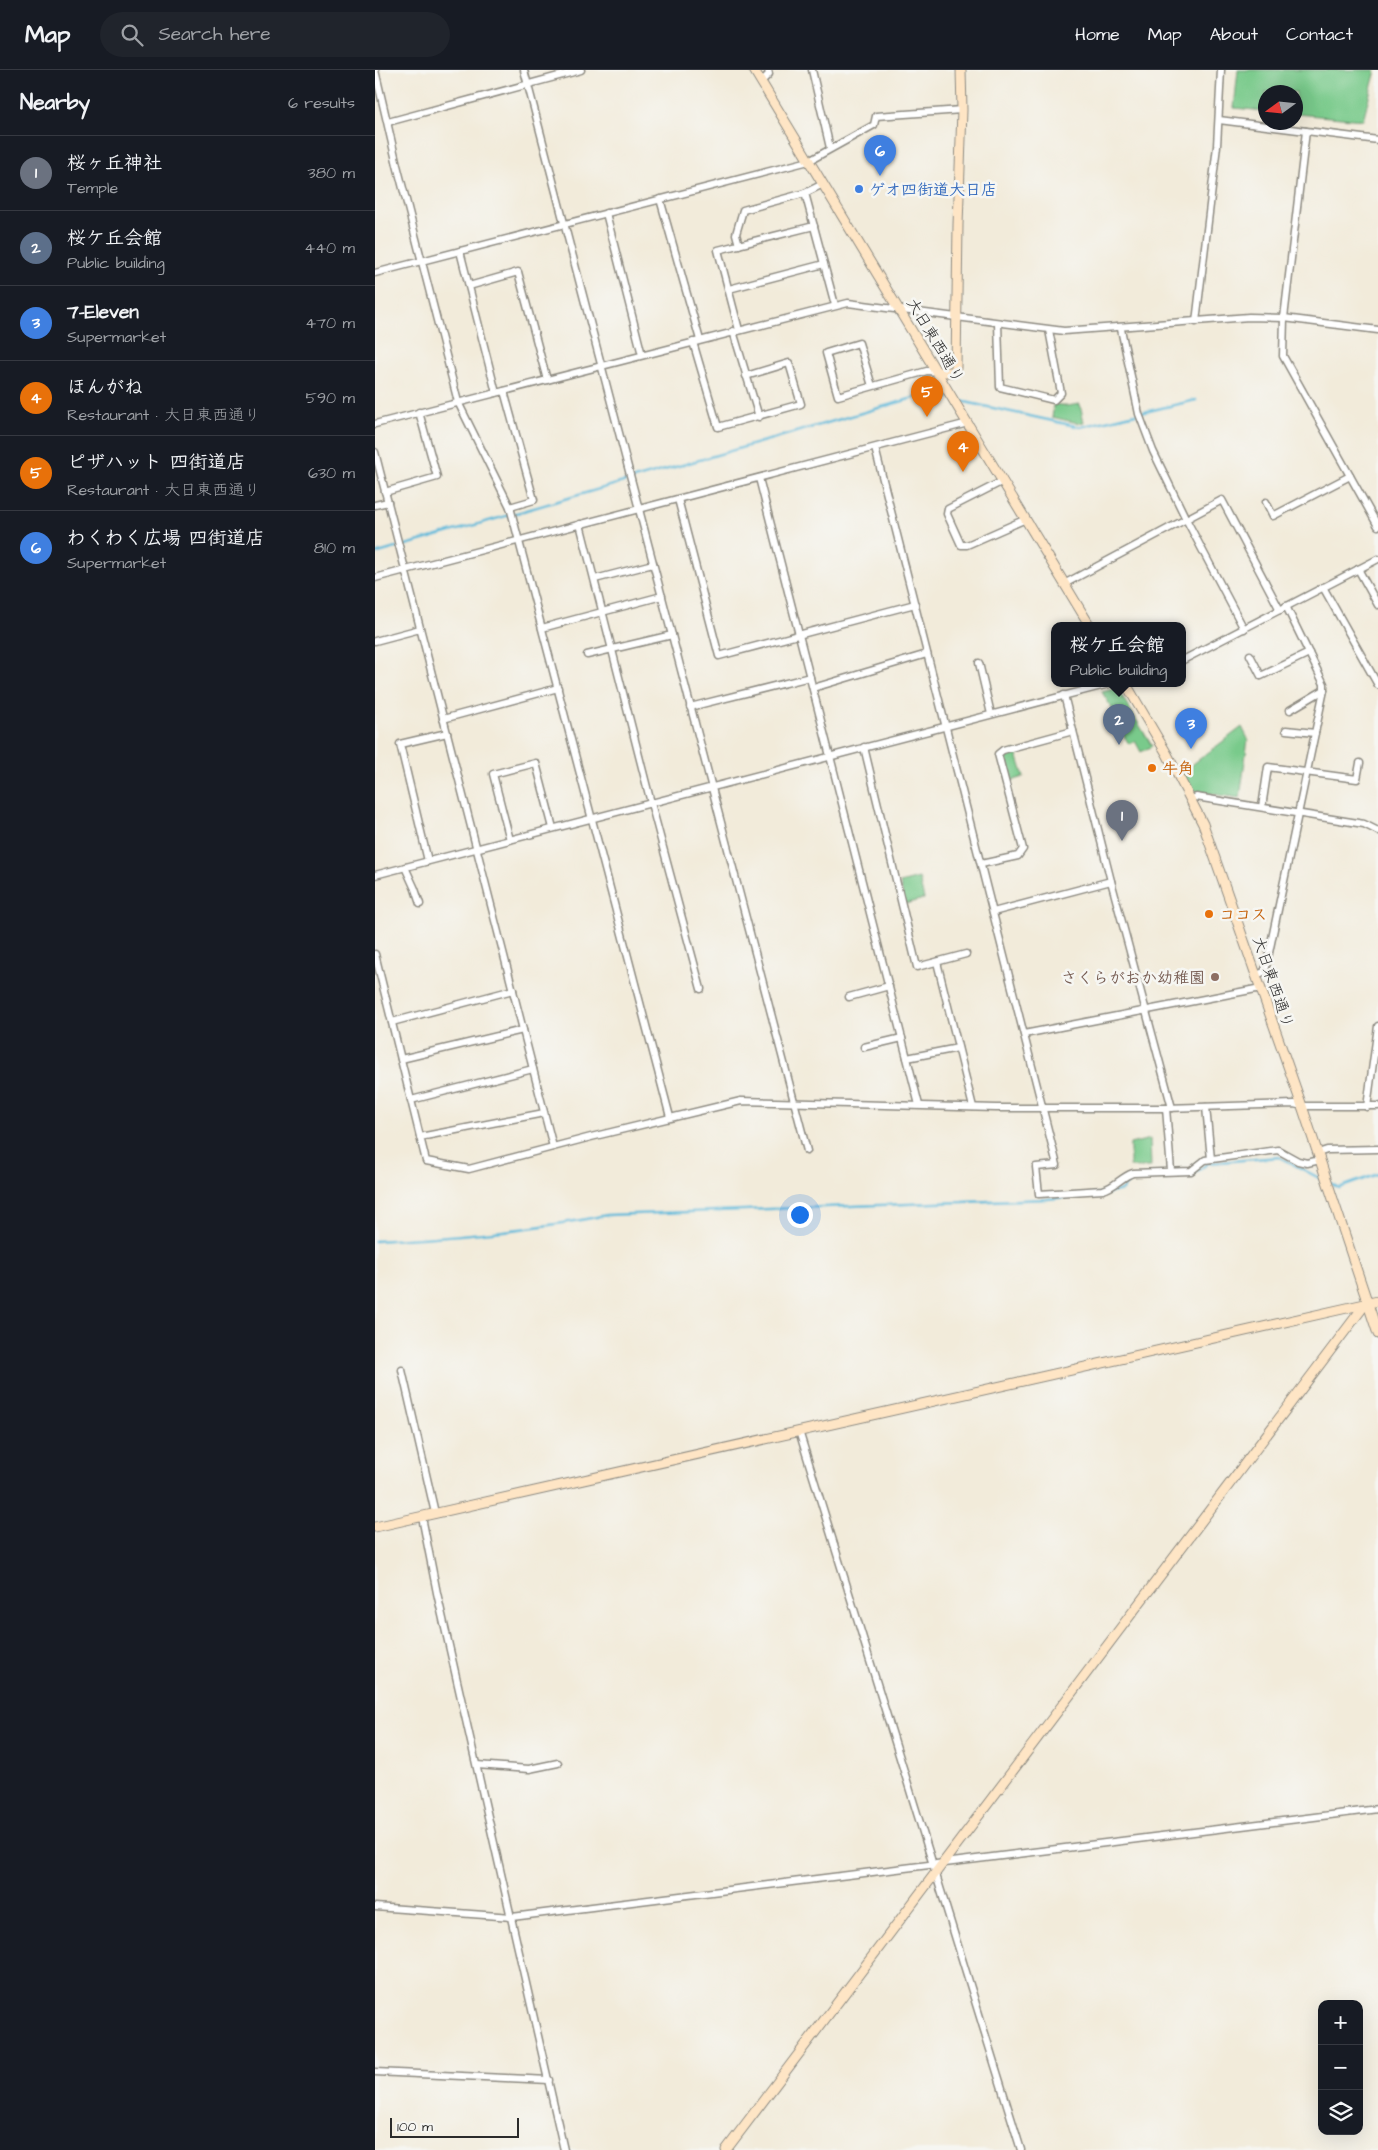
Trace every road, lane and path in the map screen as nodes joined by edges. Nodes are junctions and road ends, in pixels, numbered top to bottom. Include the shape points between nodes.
1 (375, 70) edge
2 (524, 70) edge
3 (580, 70) edge
4 (754, 70) edge
5 (768, 70) edge
6 (812, 70) edge
7 (961, 70) edge
8 (1221, 70) edge
9 (761, 82) junction
10 (528, 85) junction
11 (962, 110) junction
12 (1219, 120) junction
13 (388, 122) junction
14 (1306, 131) junction
15 (1378, 140) edge
16 (830, 148) junction
17 (809, 161) junction
18 (823, 184) junction
19 (805, 193) junction
20 (660, 199) junction
21 (607, 213) junction
22 (564, 224) junction
23 (814, 226) junction
24 (739, 245) junction
25 (460, 251) junction
26 (423, 261) junction
27 (824, 264) junction
28 (375, 273) edge
29 (469, 286) junction
30 (729, 289) junction
31 (835, 305) junction
32 (900, 310) junction
33 (957, 317) junction
34 (1284, 318) junction
35 (1196, 322) junction
36 (998, 323) junction
37 (1121, 329) junction
38 (1049, 330) junction
39 (1378, 330) edge
40 (736, 331) junction
41 (696, 341) junction
42 (642, 355) junction
43 (601, 366) junction
44 (938, 372) junction
45 (746, 376) junction
46 (547, 380) junction
47 (872, 386) junction
48 (504, 390) junction
49 (496, 393) junction
50 (458, 402) junction
51 (419, 412) junction
52 (759, 417) junction
53 (968, 423) junction
54 (375, 424) edge
55 (875, 448) junction
56 (375, 455) edge
57 (1350, 476) junction
58 (759, 478) junction
59 (1003, 481) junction
60 (385, 492) junction
61 (678, 499) junction
62 (388, 502) junction
63 (1266, 502) dead end
64 (375, 505) edge
65 (510, 507) junction
66 (639, 509) junction
67 (1186, 518) junction
68 (1026, 519) junction
69 (580, 524) junction
70 (1378, 526) edge
71 (519, 540) junction
72 (1378, 559) edge
73 (653, 564) junction
74 (1358, 568) junction
75 (405, 570) junction
76 (375, 578) edge
77 (595, 580) junction
78 (1064, 584) junction
79 (1323, 587) junction
80 (661, 596) junction
81 (915, 604) junction
82 (1378, 605) edge
83 (1283, 608) junction
84 (602, 612) junction
85 (1088, 622) edge
86 (542, 628) junction
87 (420, 629) junction
88 (1244, 629) junction
89 (672, 635) junction
90 (799, 635) junction
91 (375, 641) edge
92 (612, 649) junction
93 (1309, 653) junction
94 (927, 654) junction
95 (587, 655) dead end
96 (1250, 655) dead end
97 (1186, 658) edge
98 (979, 663) dead end
99 (810, 677) junction
100 (1378, 685) edge
101 (1098, 687) edge
102 (1128, 687) edge
103 (558, 688) junction
104 (813, 688) junction
105 (1324, 690) junction
106 (1064, 696) junction
107 (691, 706) junction
108 (1290, 710) dead end
109 (991, 714) junction
110 (443, 719) junction
111 (946, 726) junction
112 (1286, 730) dead end
113 (1073, 731) junction
114 (447, 732) junction
115 (1315, 733) junction
116 (864, 747) junction
117 (830, 756) junction
118 (1360, 763) dead end
119 (1307, 772) junction
120 (712, 787) junction
121 (1191, 800) junction
122 (651, 803) junction
123 (1262, 807) junction
124 (1299, 813) junction
125 (592, 818) junction
126 (553, 828) junction
127 (1378, 831) edge
128 (510, 840) junction
129 (477, 848) junction
130 (428, 861) junction
131 (981, 864) junction
132 (405, 867) junction
133 (375, 875) edge
134 (1111, 881) junction
135 (420, 904) dead end
136 (993, 912) junction
137 (966, 954) dead end
138 (375, 957) edge
139 (937, 962) junction
140 (1256, 975) junction
141 (889, 986) junction
142 (1261, 988) junction
143 (701, 989) dead end
144 (513, 990) junction
145 (849, 997) dead end
146 (1146, 1011) junction
147 (392, 1022) junction
148 (1378, 1026) edge
149 (523, 1030) junction
150 (1024, 1034) junction
151 (902, 1038) junction
152 (864, 1048) dead end
153 (958, 1048) junction
154 (1376, 1051) edge
155 (907, 1058) junction
156 (401, 1060) junction
157 (533, 1069) junction
158 (411, 1100) junction
159 (794, 1101) junction
160 (919, 1105) junction
161 (1302, 1106) junction
162 (1378, 1106) edge
163 (973, 1107) junction
164 (1043, 1107) junction
165 (1206, 1107) junction
166 (1367, 1107) junction
167 (1169, 1108) junction
168 (544, 1113) junction
169 (671, 1117) junction
170 (421, 1137) junction
171 (553, 1147) junction
172 (1378, 1150) edge
173 (807, 1151) dead end
174 (1319, 1156) junction
175 (1211, 1159) junction
176 (1171, 1171) junction
177 (1378, 1301) edge
178 (1367, 1302) junction
179 (1378, 1334) edge
180 (402, 1370) dead end
181 (799, 1431) junction
182 (435, 1514) junction
183 (422, 1516) junction
184 (375, 1527) edge
185 (558, 1763) dead end
186 (477, 1765) junction
187 (1378, 1809) edge
188 (936, 1866) junction
189 (375, 1908) edge
190 (512, 1917) junction
191 (375, 2072) edge
192 (549, 2080) junction
193 (564, 2150) edge
194 (726, 2150) edge
195 (1021, 2150) edge

1 - 13 street
2 - 10 street
3 - 10 street
4 - 9 street, 大日東西通り
5 - 9 street via 769,74
6 - 16 street
7 - 11 street
8 - 12 street
9 - 17 street, 大日東西通り
10 - 13 street
10 - 22 street
11 - 16 street via 876,116 874,125
11 - 33 street
12 - 14 street
12 - 35 street
13 - 26 street
14 - 15 street
14 - 34 street
16 - 17 street
17 - 18 street, 大日東西通り
17 - 20 street
18 - 19 street
18 - 32 street, 大日東西通り
19 - 23 street
19 - 24 street via 743,210 736,234
20 - 21 street
20 - 41 street
21 - 22 street
21 - 42 street
22 - 25 street
22 - 43 street
23 - 24 street
23 - 27 street
24 - 30 street via 719,250
25 - 26 street
25 - 29 street
26 - 28 street
26 - 50 street
27 - 30 street
27 - 31 street
29 - 46 street via 518,272
29 - 49 street
30 - 40 street
31 - 32 street via 848,303
31 - 40 street
32 - 33 street
32 - 44 street, 大日東西通り
33 - 36 street
33 - 44 street via 956,368 953,372
34 - 35 street via 1249,317
34 - 39 street
34 - 57 street via 1283,356
35 - 37 street
36 - 38 street
36 - 38 street via 1000,387 1054,400 1061,393
37 - 38 street
37 - 67 street via 1139,414
40 - 41 street
40 - 45 street
41 - 42 street
41 - 52 street via 719,427
42 - 43 street
43 - 46 street
43 - 66 street
44 - 47 street via 927,371
44 - 53 street, 大日東西通り
45 - 52 street
45 - 52 street via 789,364 801,404
46 - 48 street
47 - 47 street via 838,396 826,353 859,343
48 - 49 street
48 - 65 street via 533,500
49 - 50 street
50 - 51 street
50 - 65 street
51 - 54 street
51 - 60 street via 437,477
53 - 55 street
53 - 59 street, 大日東西通り
55 - 58 street
55 - 81 street
56 - 60 street
57 - 63 street via 1273,516
57 - 70 street
58 - 61 street
58 - 90 street
59 - 68 street, 大日東西通り
59 - 68 street via 948,508 947,514 961,545 967,546
60 - 62 street
61 - 66 street
61 - 90 street via 719,656
62 - 64 street
62 - 75 street
65 - 71 street
66 - 69 street
66 - 73 street
67 - 78 street
67 - 83 street via 1222,500
67 - 88 street
68 - 78 street, 大日東西通り
69 - 71 street
69 - 77 street
71 - 75 street
71 - 86 street
72 - 74 street
73 - 77 street
73 - 80 street
74 - 79 street
74 - 82 street
75 - 76 street
75 - 87 street
77 - 84 street
78 - 85 street, 大日東西通り
79 - 83 street
79 - 100 street
80 - 84 street
80 - 89 street
81 - 90 street
81 - 94 street
83 - 88 street
83 - 93 street
84 - 86 street
84 - 92 street
86 - 103 street
87 - 91 street
87 - 110 street
88 - 97 street
89 - 92 street
89 - 107 street
90 - 99 street
92 - 95 street
92 - 122 street
93 - 96 street via 1261,676
93 - 105 street
94 - 104 street
94 - 111 street
98 - 109 street
99 - 104 street
99 - 107 street
101 - 106 street
102 - 121 street, 大日東西通り
103 - 110 street
103 - 125 street
104 - 117 street
105 - 108 street
105 - 115 street
106 - 109 street
106 - 113 street
107 - 120 street
109 - 111 street
110 - 114 street
111 - 116 street
111 - 131 street
112 - 115 street
113 - 131 street via 998,754 1023,849 1018,856
113 - 134 street
114 - 129 street
114 - 130 street via 400,744
115 - 119 street
116 - 117 street
116 - 139 street via 917,967
117 - 120 street
117 - 141 street
118 - 119 street via 1357,779
119 - 123 street via 1268,767
119 - 124 street
120 - 122 street
120 - 159 street
121 - 123 street via 1196,797
121 - 140 street, 大日東西通り via 1203,824
122 - 125 street
122 - 143 street
123 - 124 street
124 - 127 street via 1364,824
124 - 140 street via 1267,967
125 - 126 street
125 - 169 street
126 - 128 street
126 - 128 street via 536,763 493,774
128 - 129 street
129 - 130 street
129 - 144 street
130 - 132 street
131 - 136 street
132 - 133 street
132 - 135 street
134 - 136 street
134 - 146 street
136 - 150 street
137 - 139 street
138 - 147 street
139 - 153 street
140 - 142 street, 大日東西通り
141 - 145 street
141 - 151 street
142 - 146 street
142 - 161 street, 大日東西通り
144 - 147 street
144 - 149 street
146 - 150 street
146 - 167 street
147 - 156 street
148 - 154 street
149 - 156 street
149 - 157 street
150 - 164 street
151 - 152 street
151 - 155 street
153 - 155 street
153 - 163 street
154 - 166 street
155 - 160 street
156 - 158 street
157 - 158 street
157 - 168 street
158 - 170 street
159 - 160 street
159 - 169 street via 741,1101
159 - 173 street
160 - 163 street
161 - 165 street
161 - 166 street
161 - 174 street, 大日東西通り
162 - 166 street
163 - 164 street
164 - 167 street
164 - 176 street via 1057,1165 1036,1167 1039,1194 1103,1190 1115,1186 1127,1175
165 - 167 street
165 - 175 street
167 - 176 street
168 - 170 street
168 - 171 street
169 - 171 street
170 - 171 street via 426,1161 469,1169
172 - 174 street via 1327,1150
174 - 175 street via 1307,1163 1278,1150
174 - 178 street, 大日東西通り
175 - 176 street via 1191,1171
177 - 178 street
178 - 179 street, 大日東西通り
178 - 181 street
178 - 188 street via 1187,1543
180 - 182 street
181 - 182 street
181 - 188 street
182 - 183 street
183 - 184 street
183 - 186 street
185 - 186 street via 529,1769
186 - 190 street
187 - 188 street
188 - 190 street
188 - 194 street
188 - 195 street
189 - 190 street
190 - 192 street
191 - 192 street
192 - 193 street

